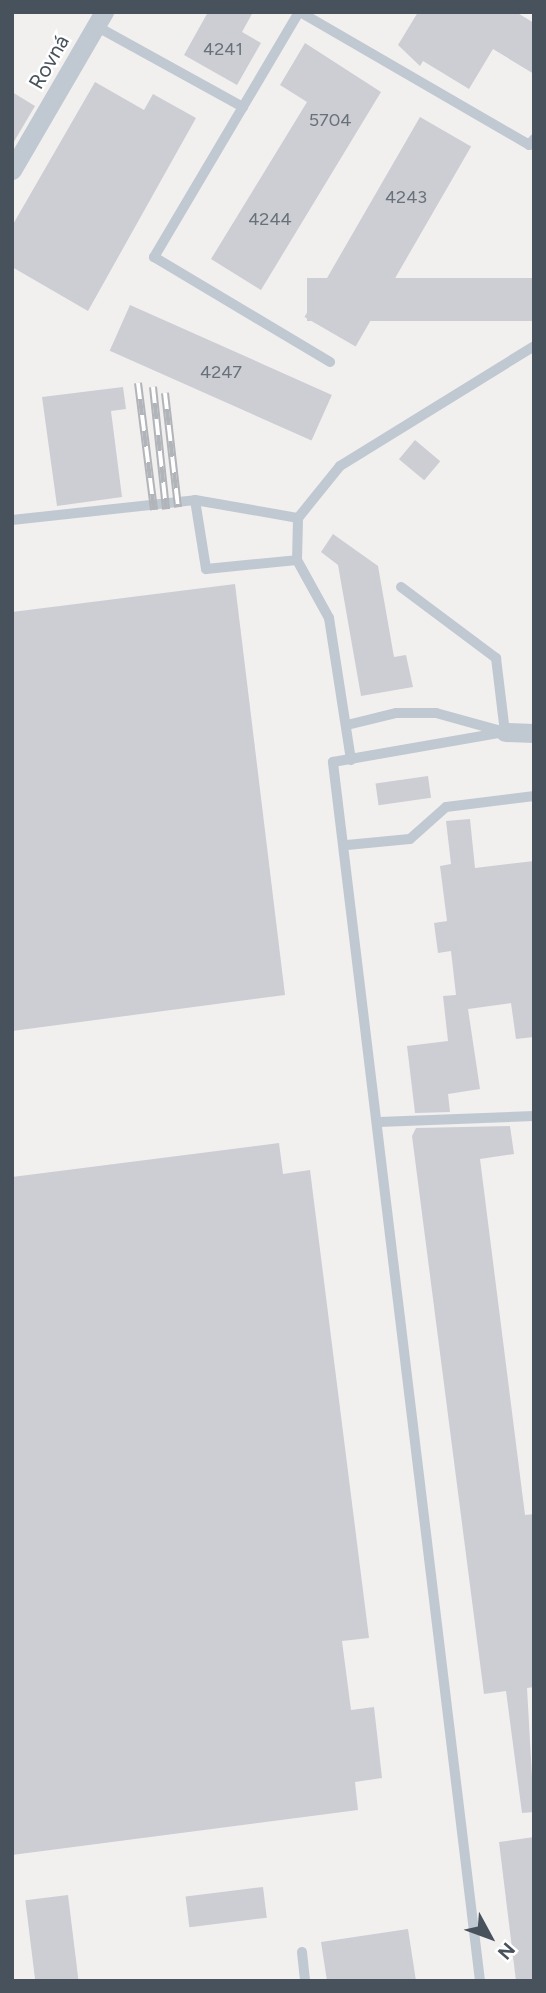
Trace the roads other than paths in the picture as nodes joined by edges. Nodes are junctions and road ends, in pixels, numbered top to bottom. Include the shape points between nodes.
1 (300, 12) edge
2 (100, 19) edge
3 (243, 107) junction
4 (534, 139) edge
5 (12, 170) edge
6 (534, 346) edge
7 (330, 362) dead end
8 (195, 500) junction
9 (298, 518) junction
10 (12, 520) edge
11 (297, 560) junction
12 (401, 587) dead end
13 (347, 725) junction
14 (505, 732) junction
15 (534, 733) edge
16 (351, 760) junction
17 (534, 796) edge
18 (347, 845) junction
19 (534, 1116) edge
20 (379, 1122) junction
21 (302, 1952) dead end
22 (306, 1981) edge
23 (480, 1981) edge

1 - 3 lane
1 - 4 lane via 529,145
2 - 3 lane
2 - 5 street, Rovná
3 - 7 lane via 154,257
6 - 9 lane via 340,466
8 - 9 lane
8 - 10 lane
8 - 11 lane via 206,569
9 - 11 lane
11 - 13 lane via 329,618
12 - 14 lane via 496,658
13 - 14 lane via 396,713 436,713
13 - 16 lane
14 - 15 street
14 - 16 lane
16 - 18 lane via 333,762
17 - 18 lane via 446,807 410,839
18 - 20 lane
19 - 20 lane
20 - 23 lane
21 - 22 lane

